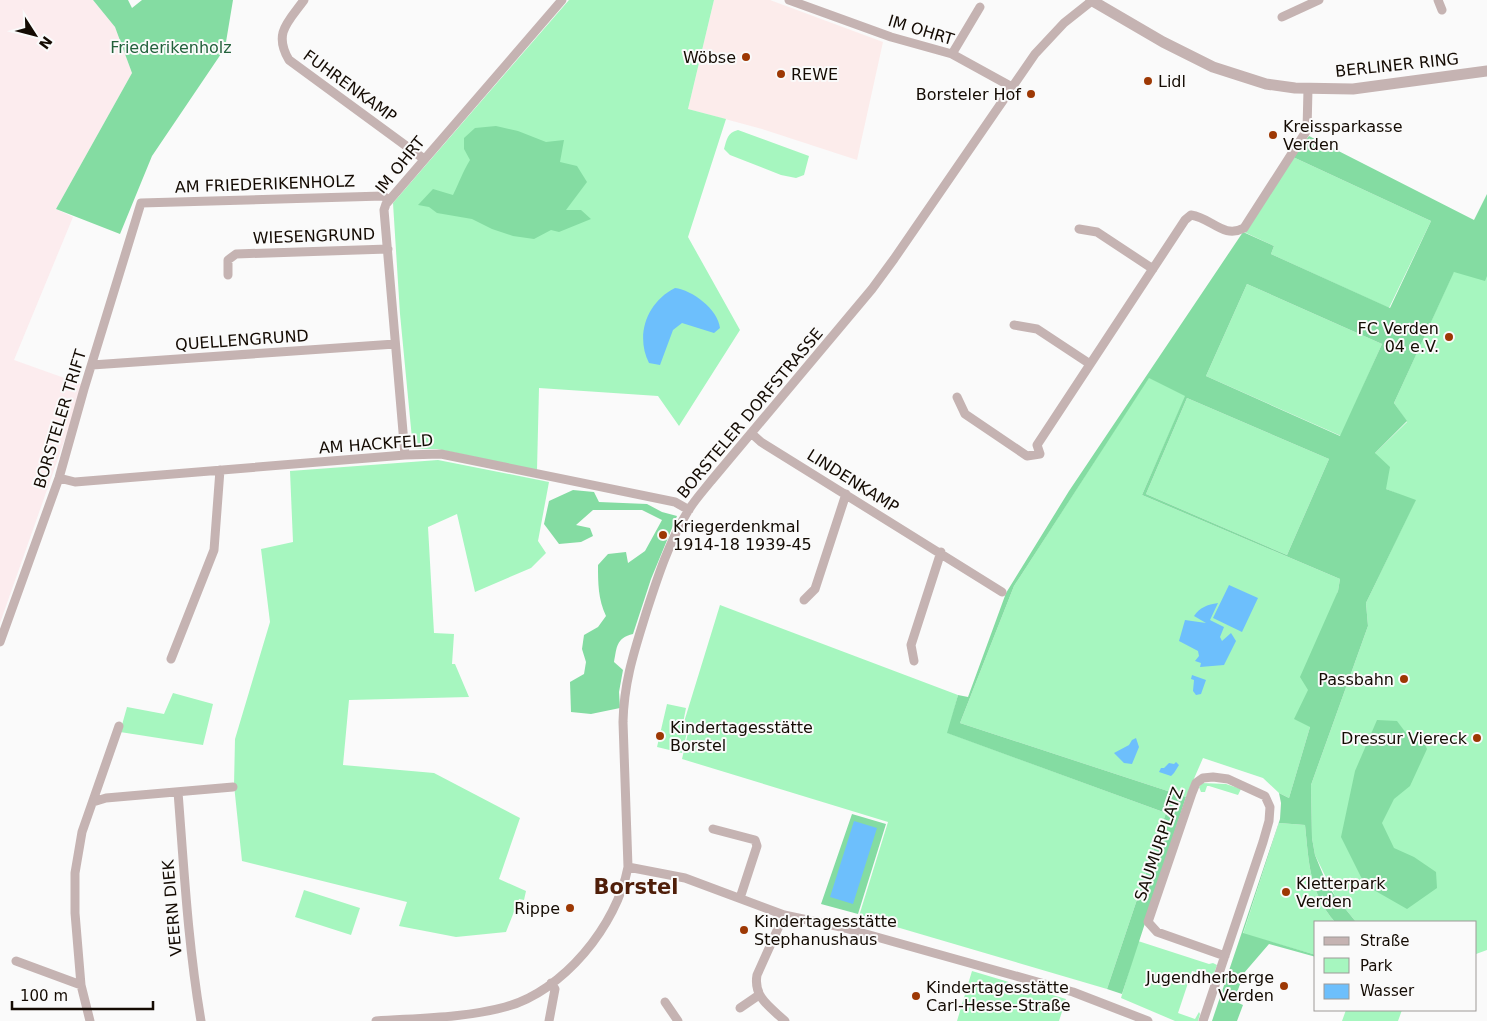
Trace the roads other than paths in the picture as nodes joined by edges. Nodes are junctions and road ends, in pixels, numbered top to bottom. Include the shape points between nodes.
1 (304, 0) edge
2 (562, 0) edge
3 (789, 0) edge
4 (1092, 0) edge
5 (1319, 0) edge
6 (1438, 0) edge
7 (980, 7) dead end
8 (1442, 10) dead end
9 (1282, 17) dead end
10 (952, 54) junction
11 (1487, 71) edge
12 (1012, 87) junction
13 (1308, 89) junction
14 (424, 159) junction
15 (389, 200) junction
16 (141, 203) joint
17 (1079, 229) dead end
18 (388, 249) junction
19 (1153, 268) junction
20 (228, 275) dead end
21 (1014, 325) dead end
22 (395, 344) junction
23 (1090, 364) junction
24 (92, 365) junction
25 (957, 397) dead end
26 (751, 433) junction
27 (405, 455) junction
28 (220, 470) junction
29 (59, 478) junction
30 (846, 494) junction
31 (688, 510) junction
32 (941, 552) junction
33 (1002, 592) dead end
34 (804, 600) dead end
35 (0, 642) edge
36 (171, 659) dead end
37 (914, 661) dead end
38 (119, 726) dead end
39 (233, 788) dead end
40 (178, 792) junction
41 (93, 802) junction
42 (713, 829) dead end
43 (628, 867) junction
44 (740, 898) junction
45 (784, 914) junction
46 (1225, 956) junction
47 (16, 961) dead end
48 (551, 983) junction
49 (81, 985) junction
50 (759, 995) junction
51 (665, 1002) dead end
52 (740, 1008) dead end
53 (90, 1021) edge
54 (201, 1021) edge
55 (376, 1021) edge
56 (548, 1021) edge
57 (678, 1021) edge
58 (785, 1021) edge
59 (1148, 1021) edge
60 (1203, 1021) edge

1 - 14 street, FUHRENKAMP via 287,23 282,36 282,48 289,60
2 - 14 street, IM OHRT
3 - 10 street, IM OHRT via 891,37
4 - 12 street, BORSTELER DORFSTRASSE via 1048,38
4 - 13 street, BERLINER RING via 1213,67 1266,84
5 - 9 street
6 - 8 street
7 - 10 street
10 - 12 street, IM OHRT
11 - 13 street, BERLINER RING via 1353,89
12 - 26 street, BORSTELER DORFSTRASSE via 872,290
13 - 19 street via 1307,130 1244,228 1236,232 1226,231 1200,216 1191,215
14 - 15 street, IM OHRT
15 - 16 street, AM FRIEDERIKENHOLZ via 383,196
15 - 18 street, IM OHRT via 384,210
16 - 24 street, BORSTELER TRIFT
17 - 19 street via 1097,232
18 - 20 street, WIESENGRUND via 236,254 228,260
18 - 22 street, IM OHRT
19 - 23 street
21 - 23 street via 1037,329
22 - 24 street, QUELLENGRUND
22 - 27 street, IM OHRT
23 - 25 street via 1037,445 1040,454 1028,456 965,414
24 - 29 street, BORSTELER TRIFT
26 - 30 street, LINDENKAMP
26 - 31 street, BORSTELER DORFSTRASSE
27 - 28 street, AM HACKFELD
27 - 31 street, AM HACKFELD via 441,454 675,502
28 - 29 street, AM HACKFELD via 75,482
28 - 36 street via 214,550
29 - 35 street, BORSTELER TRIFT
30 - 32 street, LINDENKAMP
30 - 34 street via 815,589
31 - 43 street, BORSTELER DORFSTRASSE via 666,556 625,686 623,742
32 - 33 street, LINDENKAMP
32 - 37 street via 911,645
38 - 41 street
39 - 40 street
40 - 41 street
40 - 54 street, VEERN DIEK via 188,925
41 - 49 street via 82,832 75,873
42 - 44 street via 755,840 757,846
43 - 44 street via 685,878
43 - 48 street, BORSTELER DORFSTRASSE via 619,899 604,927 583,954
44 - 45 street
45 - 50 street via 757,975
45 - 59 street via 1073,992
46 - 46 street, SAUMURPLATZ via 1270,821 1270,807 1265,796 1228,779 1213,777 1196,783 1148,922 1157,932
46 - 60 street, SAUMURPLATZ
47 - 49 street
48 - 55 street, BORSTELER DORFSTRASSE via 525,1000 505,1007
48 - 56 street via 555,989
49 - 53 street
50 - 52 street
50 - 58 street
51 - 57 street

